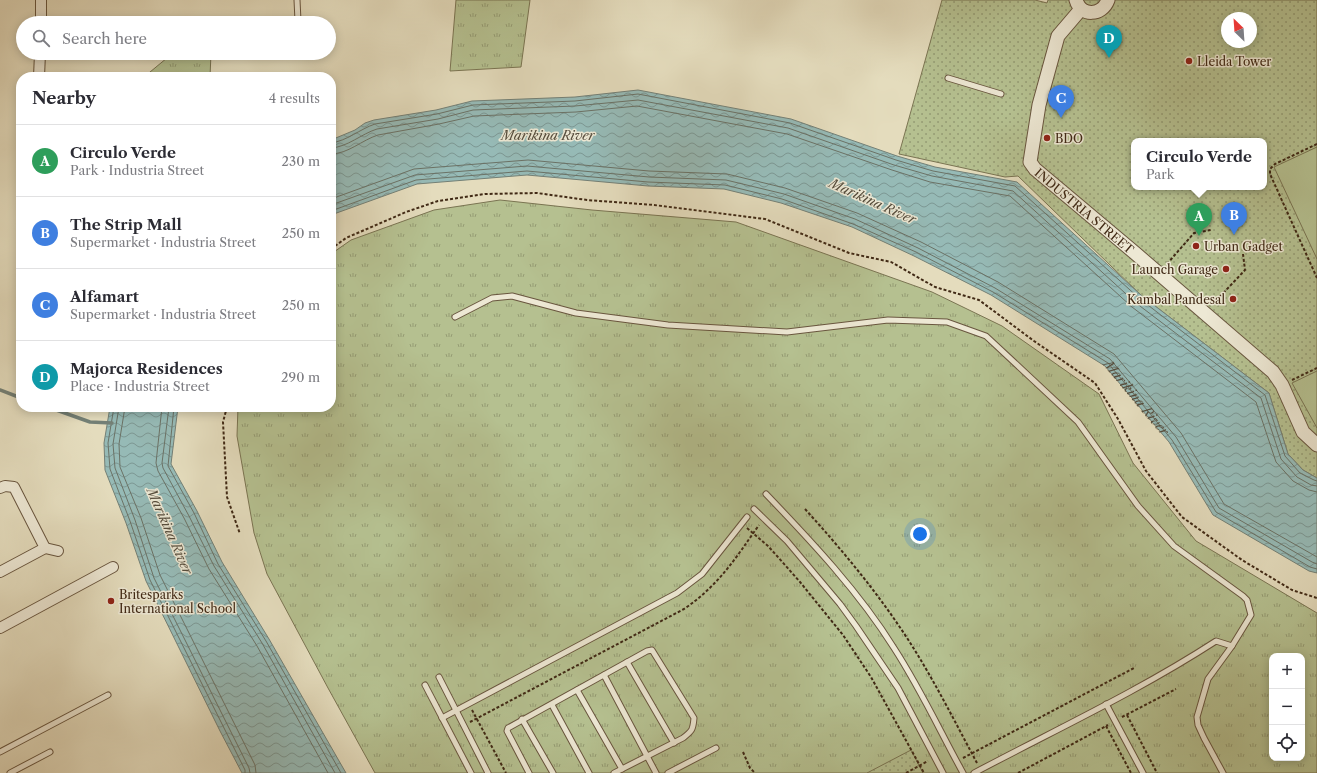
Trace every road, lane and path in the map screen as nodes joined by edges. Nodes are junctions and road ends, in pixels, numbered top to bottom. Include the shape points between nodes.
1 (41, 0) edge
2 (297, 0) edge
3 (1108, 0) edge
4 (1078, 4) edge
5 (41, 16) edge
6 (298, 16) edge
7 (40, 60) edge
8 (39, 72) edge
9 (948, 78) dead end
10 (1001, 94) dead end
11 (1317, 144) edge
12 (1211, 230) dead end
13 (1244, 254) dead end
14 (1159, 273) junction
15 (1317, 278) edge
16 (1205, 313) junction
17 (455, 318) dead end
18 (1317, 368) edge
19 (1282, 385) junction
20 (225, 412) edge
21 (1317, 445) edge
22 (0, 488) edge
23 (766, 494) dead end
24 (754, 509) dead end
25 (805, 509) dead end
26 (747, 517) dead end
27 (764, 518) junction
28 (742, 524) junction
29 (753, 533) junction
30 (240, 534) dead end
31 (45, 548) junction
32 (58, 551) dead end
33 (112, 567) dead end
34 (0, 572) edge
35 (0, 628) edge
36 (1232, 646) junction
37 (627, 662) junction
38 (1134, 668) dead end
39 (604, 675) junction
40 (439, 677) dead end
41 (425, 685) dead end
42 (1176, 689) dead end
43 (577, 690) junction
44 (108, 695) dead end
45 (469, 704) junction
46 (552, 704) junction
47 (1106, 704) junction
48 (456, 710) junction
49 (1127, 715) junction
50 (442, 718) junction
51 (477, 719) junction
52 (522, 719) junction
53 (1115, 721) junction
54 (464, 725) junction
55 (1106, 726) junction
56 (674, 743) junction
57 (716, 748) dead end
58 (0, 752) edge
59 (50, 752) dead end
60 (743, 752) dead end
61 (972, 753) junction
62 (648, 756) junction
63 (935, 757) junction
64 (957, 761) junction
65 (920, 766) junction
66 (622, 769) junction
67 (981, 770) junction
68 (10, 773) edge
69 (471, 773) edge
70 (488, 773) edge
71 (506, 773) edge
72 (529, 773) edge
73 (553, 773) edge
74 (589, 773) edge
75 (614, 773) edge
76 (656, 773) edge
77 (668, 773) edge
78 (755, 773) edge
79 (906, 773) edge
80 (924, 773) edge
81 (943, 773) edge
82 (963, 773) edge
83 (974, 773) edge
84 (1018, 773) edge
85 (1131, 773) edge
86 (1143, 773) edge
87 (1158, 773) edge
88 (1223, 773) edge

1 - 5 street
2 - 6 lane
3 - 4 street via 1103,8 1096,12 1088,12
4 - 14 street, INDUSTRIA STREET via 1058,36 1039,105 1030,162 1035,169
7 - 8 street
9 - 10 lane
11 - 15 path via 1275,164 1270,169
12 - 14 path via 1194,233
13 - 16 path via 1245,270
14 - 16 street, INDUSTRIA STREET
16 - 19 street, INDUSTRIA STREET via 1273,372
17 - 36 lane via 492,298 512,296 576,313 668,325 787,332 888,320 947,322 986,336 1078,422 1138,506 1174,546 1247,600 1251,615
18 - 19 path
19 - 21 street, INDUSTRIA STREET via 1303,432
20 - 30 path via 223,422 227,498
22 - 31 street via 14,487
23 - 64 lane via 809,539 866,608 894,648
24 - 27 lane
25 - 61 path via 851,562 891,614 933,682
26 - 28 lane
27 - 29 path
27 - 63 lane via 802,557 856,626 898,688
28 - 29 path
28 - 45 lane via 702,574 677,594
29 - 51 path via 719,580 684,610
29 - 65 path via 793,574 843,635 871,677
31 - 32 street
31 - 34 street
33 - 35 street
36 - 47 lane via 1216,641
36 - 88 lane via 1208,679 1197,717 1204,738
37 - 39 lane
37 - 56 lane
37 - 56 lane via 652,650 694,718 690,733
38 - 61 path
39 - 43 lane
39 - 62 lane
40 - 48 lane
41 - 50 lane
42 - 49 path
43 - 46 lane
43 - 66 lane
44 - 58 lane
45 - 48 lane
45 - 51 path
46 - 52 lane
46 - 74 lane
47 - 53 lane
47 - 67 lane
48 - 50 lane
48 - 54 lane
49 - 53 path
49 - 87 path
50 - 69 lane
51 - 54 path
51 - 71 path
52 - 72 lane via 507,731
52 - 73 lane
53 - 55 path
53 - 86 lane
54 - 70 lane
55 - 84 path
55 - 85 path
56 - 62 lane
57 - 77 lane
59 - 68 lane
60 - 78 path
61 - 64 path
61 - 67 path
62 - 66 lane
62 - 76 lane
63 - 65 path
63 - 81 lane
64 - 82 lane
65 - 79 path
65 - 80 path
66 - 75 lane
67 - 83 lane

